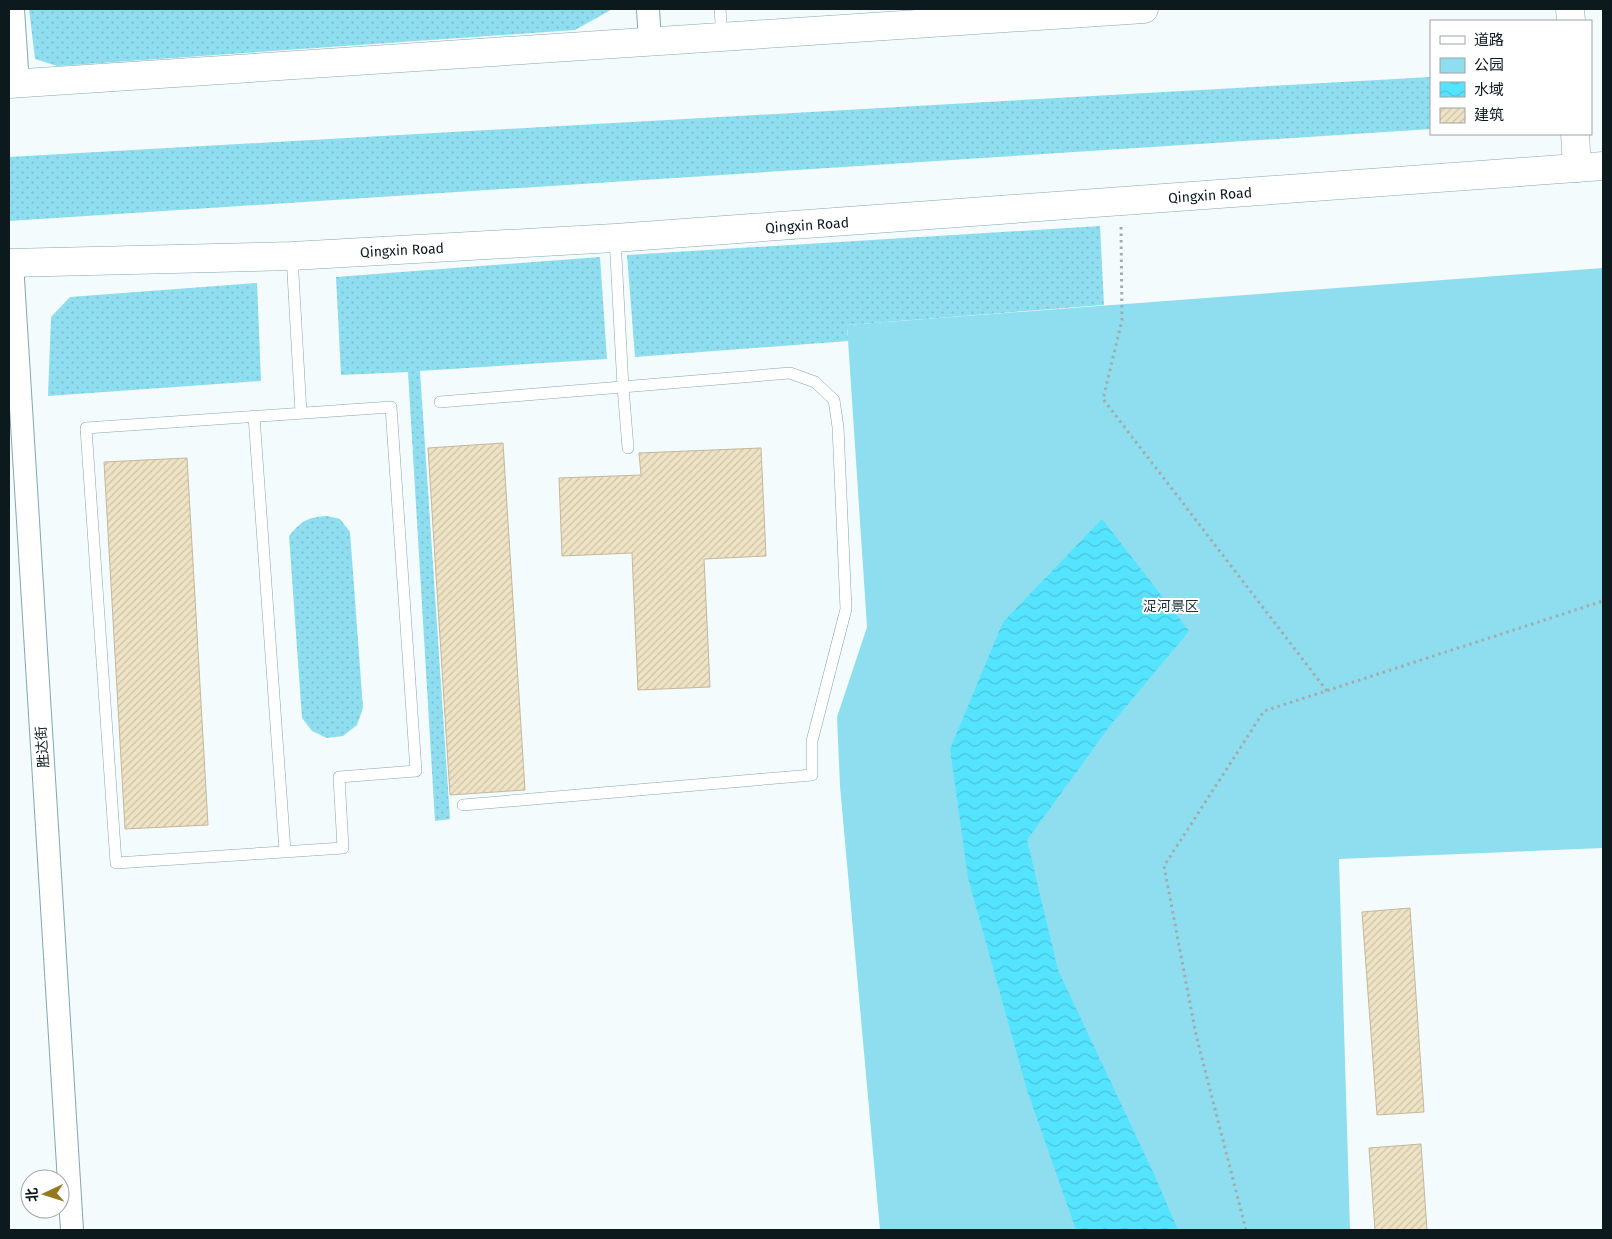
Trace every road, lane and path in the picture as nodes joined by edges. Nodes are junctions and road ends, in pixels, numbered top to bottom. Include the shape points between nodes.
1 (13, 9) edge
2 (648, 9) edge
3 (720, 9) edge
4 (1144, 9) edge
5 (722, 36) junction
6 (650, 42) junction
7 (13, 84) edge
8 (1576, 135) edge
9 (1590, 167) edge
10 (1121, 202) junction
11 (615, 238) junction
12 (292, 256) junction
13 (10, 263) edge
14 (623, 387) junction
15 (440, 402) dead end
16 (301, 413) junction
17 (254, 416) junction
18 (628, 448) dead end
19 (1603, 601) edge
20 (1327, 691) junction
21 (463, 805) dead end
22 (285, 851) junction
23 (72, 1230) edge
24 (1246, 1230) edge

1 - 7 street
2 - 6 street
3 - 5 lane
4 - 5 main road
5 - 6 main road
6 - 7 main road
8 - 9 main road
9 - 10 main road, Qingxin Road
10 - 11 main road, Qingxin Road
10 - 20 path via 1122,320 1103,399
11 - 12 main road, Qingxin Road
11 - 14 lane
12 - 13 main road, Qingxin Road
12 - 16 lane
13 - 23 street, 胜达街
14 - 15 lane
14 - 18 lane
14 - 21 lane via 790,373 815,382 834,400 846,609 812,741 812,775
16 - 17 lane
16 - 22 lane via 391,407 416,771 338,777 344,848
17 - 22 lane
17 - 22 lane via 86,428 116,863
19 - 20 path
20 - 24 path via 1264,711 1164,866 1196,1035

